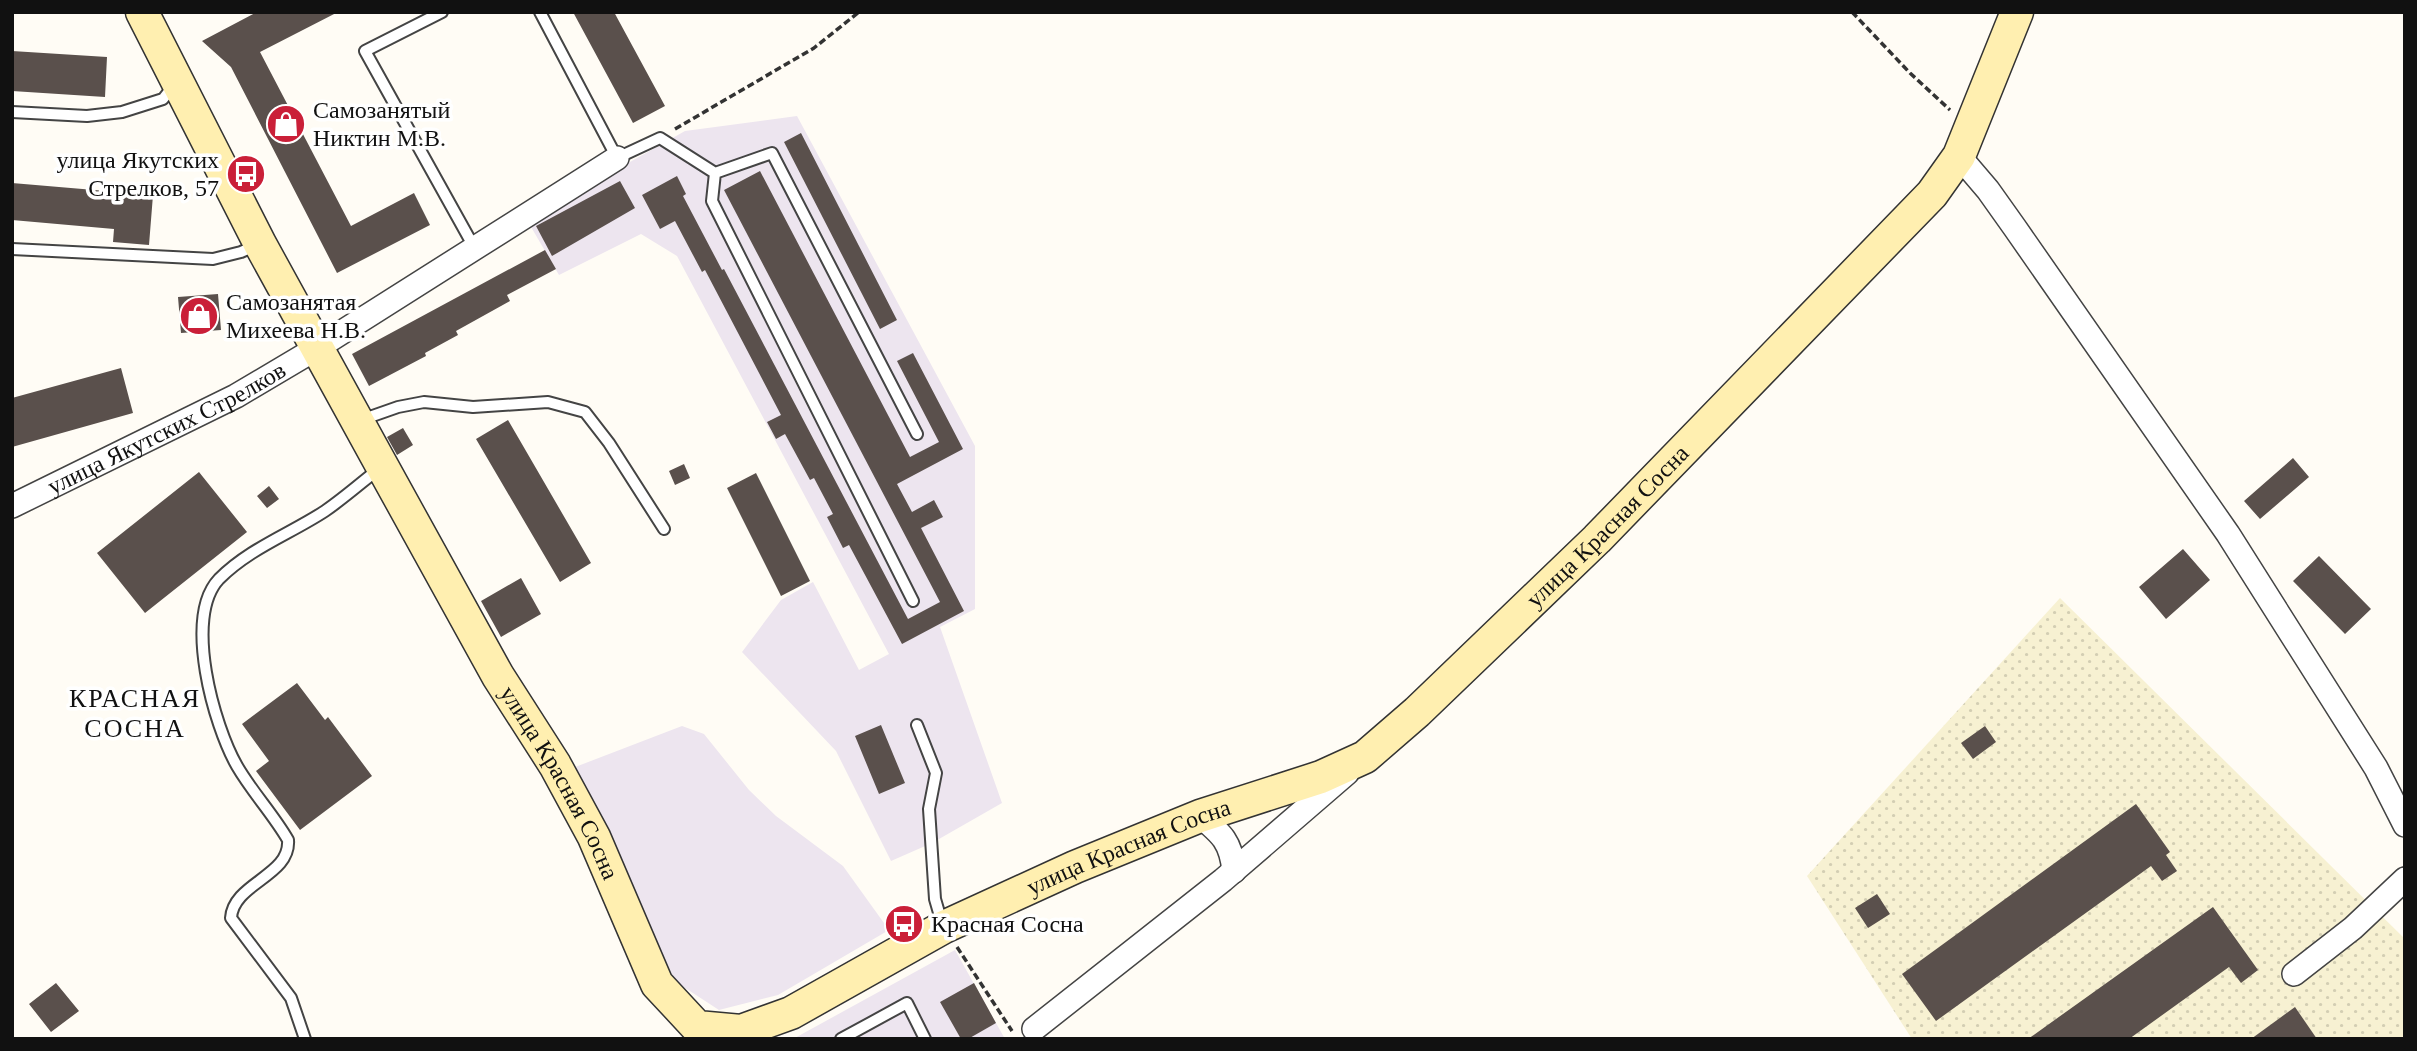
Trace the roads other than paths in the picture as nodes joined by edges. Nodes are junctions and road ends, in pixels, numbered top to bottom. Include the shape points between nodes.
1 (142, 12) edge
2 (442, 12) edge
3 (540, 12) edge
4 (2017, 12) edge
5 (176, 82) junction
6 (12, 112) edge
7 (1959, 156) junction
8 (617, 158) junction
9 (715, 173) junction
10 (260, 244) junction
11 (474, 247) junction
12 (12, 249) edge
13 (317, 348) junction
14 (358, 421) junction
15 (917, 433) dead end
16 (382, 466) junction
17 (12, 506) edge
18 (664, 529) dead end
19 (913, 601) dead end
20 (917, 725) dead end
21 (1365, 757) junction
22 (1200, 816) junction
23 (2405, 825) edge
24 (1234, 871) junction
25 (2405, 879) edge
26 (944, 928) junction
27 (2294, 974) dead end
28 (1026, 1034) edge
29 (696, 1035) edge
30 (305, 1039) edge
31 (841, 1039) edge
32 (925, 1039) edge

1 - 5 street
2 - 11 lane via 365,51
3 - 8 lane
4 - 7 street, улица Красная Сосна
5 - 6 lane via 163,99 122,112 87,116
5 - 10 street
7 - 21 street, улица Красная Сосна via 1932,194 1597,540
7 - 23 street via 2228,534 2375,768
8 - 9 lane via 660,138
8 - 11 street, улица Якутских Стрелков
9 - 15 lane via 772,153
9 - 19 lane via 712,201
10 - 12 lane via 213,259
10 - 13 street
11 - 13 street, улица Якутских Стрелков
13 - 14 street, улица Красная Сосна
13 - 17 street, улица Якутских Стрелков via 236,396
14 - 16 street, улица Красная Сосна
14 - 18 lane via 424,402 473,407 548,402 585,412
16 - 29 street, улица Красная Сосна via 594,837 657,984
16 - 30 lane via 326,510 253,550 217,581 205,604 202,624 207,682 228,748 289,840 284,859 238,899 231,918 291,998
20 - 26 lane via 936,773 929,809 935,899
21 - 22 street, улица Красная Сосна via 1321,777
21 - 24 street
22 - 24 street via 1221,833 1232,851
22 - 26 street, улица Красная Сосна
24 - 28 street
25 - 27 street
26 - 29 street, улица Красная Сосна via 791,1013 741,1031
31 - 32 lane via 907,1003

